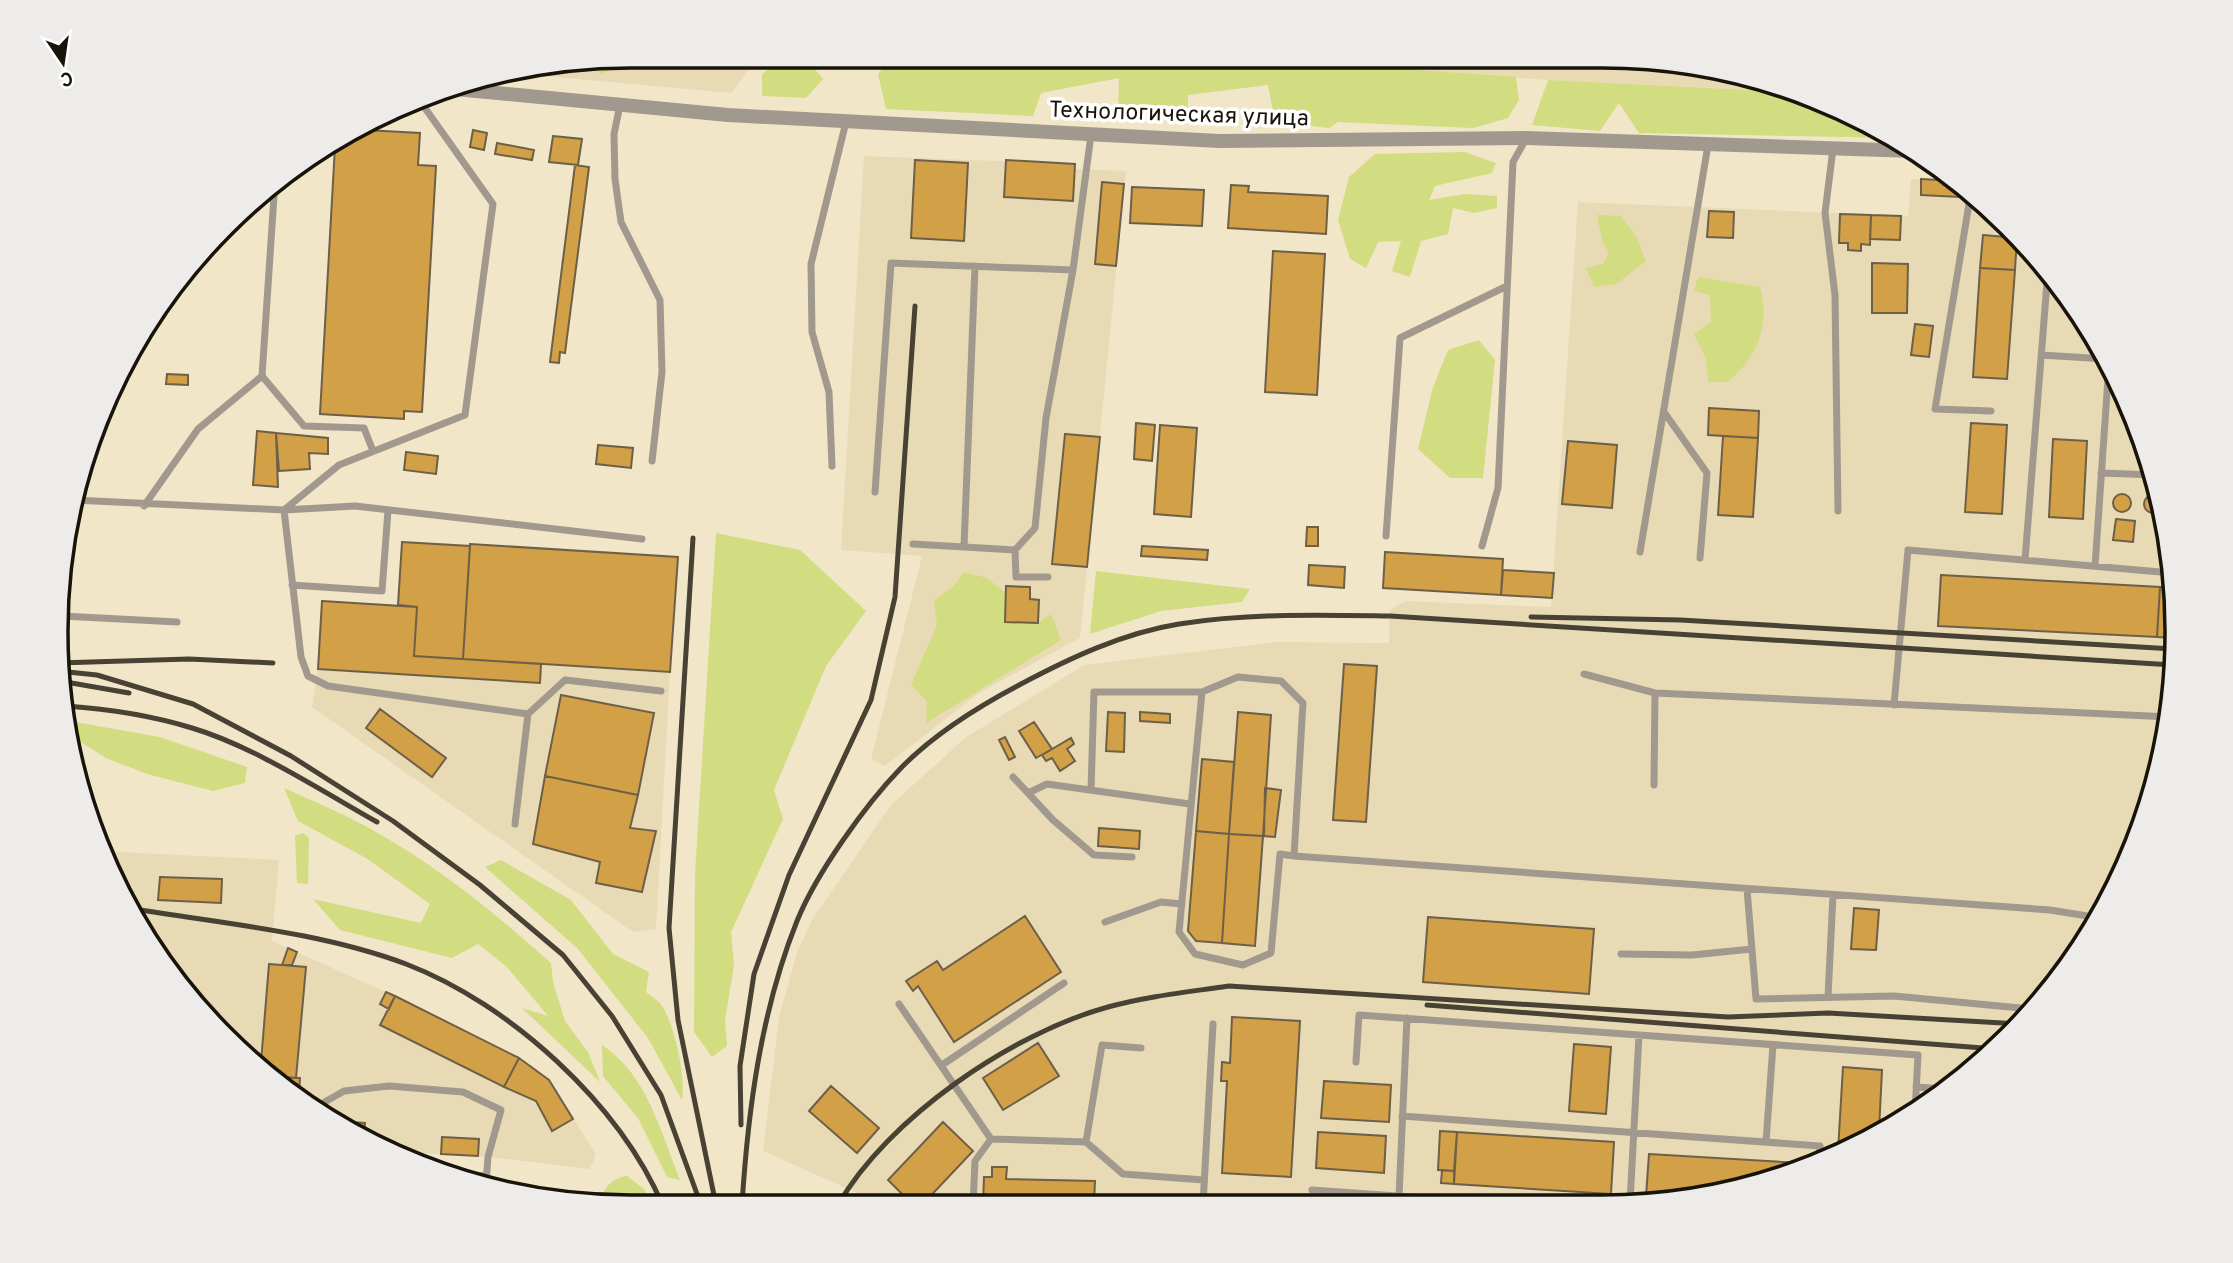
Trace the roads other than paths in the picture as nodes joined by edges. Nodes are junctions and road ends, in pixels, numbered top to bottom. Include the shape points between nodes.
1 (474, 91) edge
2 (620, 104) junction
3 (425, 108) edge
4 (846, 121) junction
5 (1091, 134) junction
6 (1526, 138) junction
7 (1708, 145) junction
8 (1833, 148) junction
9 (1893, 150) edge
10 (274, 197) edge
11 (1969, 205) edge
12 (975, 267) junction
13 (1073, 270) junction
14 (1507, 286) junction
15 (2047, 287) edge
16 (2041, 355) junction
17 (2094, 358) edge
18 (262, 376) junction
19 (2108, 384) edge
20 (1991, 411) dead end
21 (1664, 412) junction
22 (373, 451) junction
23 (652, 461) dead end
24 (832, 466) dead end
25 (2102, 473) junction
26 (2142, 475) edge
27 (874, 492) dead end
28 (84, 501) edge
29 (144, 506) junction
30 (284, 510) junction
31 (388, 510) junction
32 (1838, 511) dead end
33 (1387, 536) dead end
34 (642, 539) dead end
35 (913, 544) dead end
36 (1482, 546) dead end
37 (964, 547) junction
38 (1015, 550) junction
39 (1640, 552) dead end
40 (1700, 558) dead end
41 (2025, 560) junction
42 (2095, 566) junction
43 (2162, 572) edge
44 (1048, 577) dead end
45 (292, 586) junction
46 (68, 616) edge
47 (177, 622) dead end
48 (1584, 674) dead end
49 (661, 691) dead end
50 (1202, 692) junction
51 (1655, 693) junction
52 (1894, 705) junction
53 (528, 714) junction
54 (2158, 716) edge
55 (1013, 776) dead end
56 (1654, 785) dead end
57 (1091, 790) junction
58 (1028, 793) junction
59 (1190, 804) junction
60 (515, 824) dead end
61 (1294, 856) junction
62 (1132, 858) dead end
63 (1747, 889) junction
64 (1833, 895) junction
65 (1182, 904) junction
66 (2087, 916) edge
67 (1105, 922) dead end
68 (1752, 949) junction
69 (1621, 954) dead end
70 (1064, 983) dead end
71 (1828, 997) junction
72 (899, 1004) dead end
73 (2020, 1008) edge
74 (1407, 1018) junction
75 (1213, 1024) dead end
76 (1639, 1035) junction
77 (1773, 1045) junction
78 (1141, 1048) dead end
79 (1356, 1062) dead end
80 (942, 1065) junction
81 (1916, 1087) junction
82 (1930, 1088) edge
83 (1916, 1099) edge
84 (323, 1103) edge
85 (1402, 1116) junction
86 (1633, 1132) junction
87 (991, 1139) junction
88 (1086, 1142) junction
89 (1766, 1142) junction
90 (1820, 1151) edge
91 (486, 1176) edge
92 (1204, 1180) junction
93 (1312, 1190) dead end
94 (1630, 1194) edge
95 (973, 1195) edge
96 (1203, 1195) edge
97 (1384, 1195) edge
98 (1399, 1195) edge

1 - 2 street, Технологическая улица
2 - 4 street, Технологическая улица
2 - 23 lane via 614,134 621,222 660,300 662,372
3 - 22 lane via 493,204 465,415
4 - 5 street, Технологическая улица
4 - 24 lane via 811,264 812,332 830,392
5 - 6 street, Технологическая улица via 1219,141
5 - 13 lane
6 - 7 street, Технологическая улица
6 - 14 lane via 1513,162
7 - 8 street, Технологическая улица
7 - 21 lane
8 - 9 street, Технологическая улица
8 - 32 lane via 1825,213 1835,295
10 - 18 lane
11 - 20 lane via 1935,409
12 - 13 lane
12 - 27 lane via 891,263
12 - 37 lane
13 - 38 lane via 1046,418 1035,528
14 - 33 lane via 1400,338
14 - 36 lane via 1497,488
15 - 16 lane
16 - 17 lane
16 - 41 lane
18 - 22 lane via 303,426 364,428
18 - 29 lane via 198,429
19 - 25 lane
21 - 39 lane
21 - 40 lane via 1707,473
22 - 30 lane via 339,465
25 - 26 lane
25 - 42 lane
28 - 29 lane
29 - 30 lane
30 - 31 lane via 355,506
30 - 45 lane
31 - 34 lane
31 - 45 lane via 382,591
35 - 37 lane
37 - 38 lane
38 - 44 lane via 1016,577
41 - 42 lane
41 - 52 lane via 1908,550
42 - 43 lane
45 - 53 lane via 300,657 308,676 328,686
46 - 47 lane
48 - 51 lane
49 - 53 lane via 565,680
50 - 57 lane via 1094,692
50 - 59 lane
50 - 61 lane via 1238,677 1281,681 1303,703
51 - 52 lane
51 - 56 lane
52 - 54 lane
53 - 60 lane
55 - 58 lane
57 - 58 lane via 1046,784
57 - 59 lane
58 - 62 lane via 1094,855
59 - 65 lane
61 - 63 lane
61 - 65 lane via 1280,855 1271,953 1243,965 1195,954 1179,932
63 - 64 lane
63 - 68 lane
64 - 66 lane
64 - 71 lane
65 - 67 lane via 1161,902
68 - 69 lane via 1692,955
68 - 71 lane via 1756,999
70 - 80 lane
71 - 73 lane via 1894,996
72 - 80 lane
74 - 76 lane
74 - 79 lane via 1359,1015
74 - 85 lane
75 - 92 lane
76 - 77 lane
76 - 86 lane
77 - 81 lane via 1918,1055
77 - 89 lane
78 - 88 lane via 1102,1045
80 - 87 lane
81 - 82 lane
81 - 83 lane
84 - 91 lane via 344,1091 389,1086 463,1092 501,1110
85 - 86 lane
85 - 98 lane
86 - 89 lane
86 - 94 lane
87 - 88 lane
87 - 95 lane via 975,1161
88 - 92 lane via 1123,1174
89 - 90 lane via 1820,1146
92 - 96 lane
93 - 97 lane

